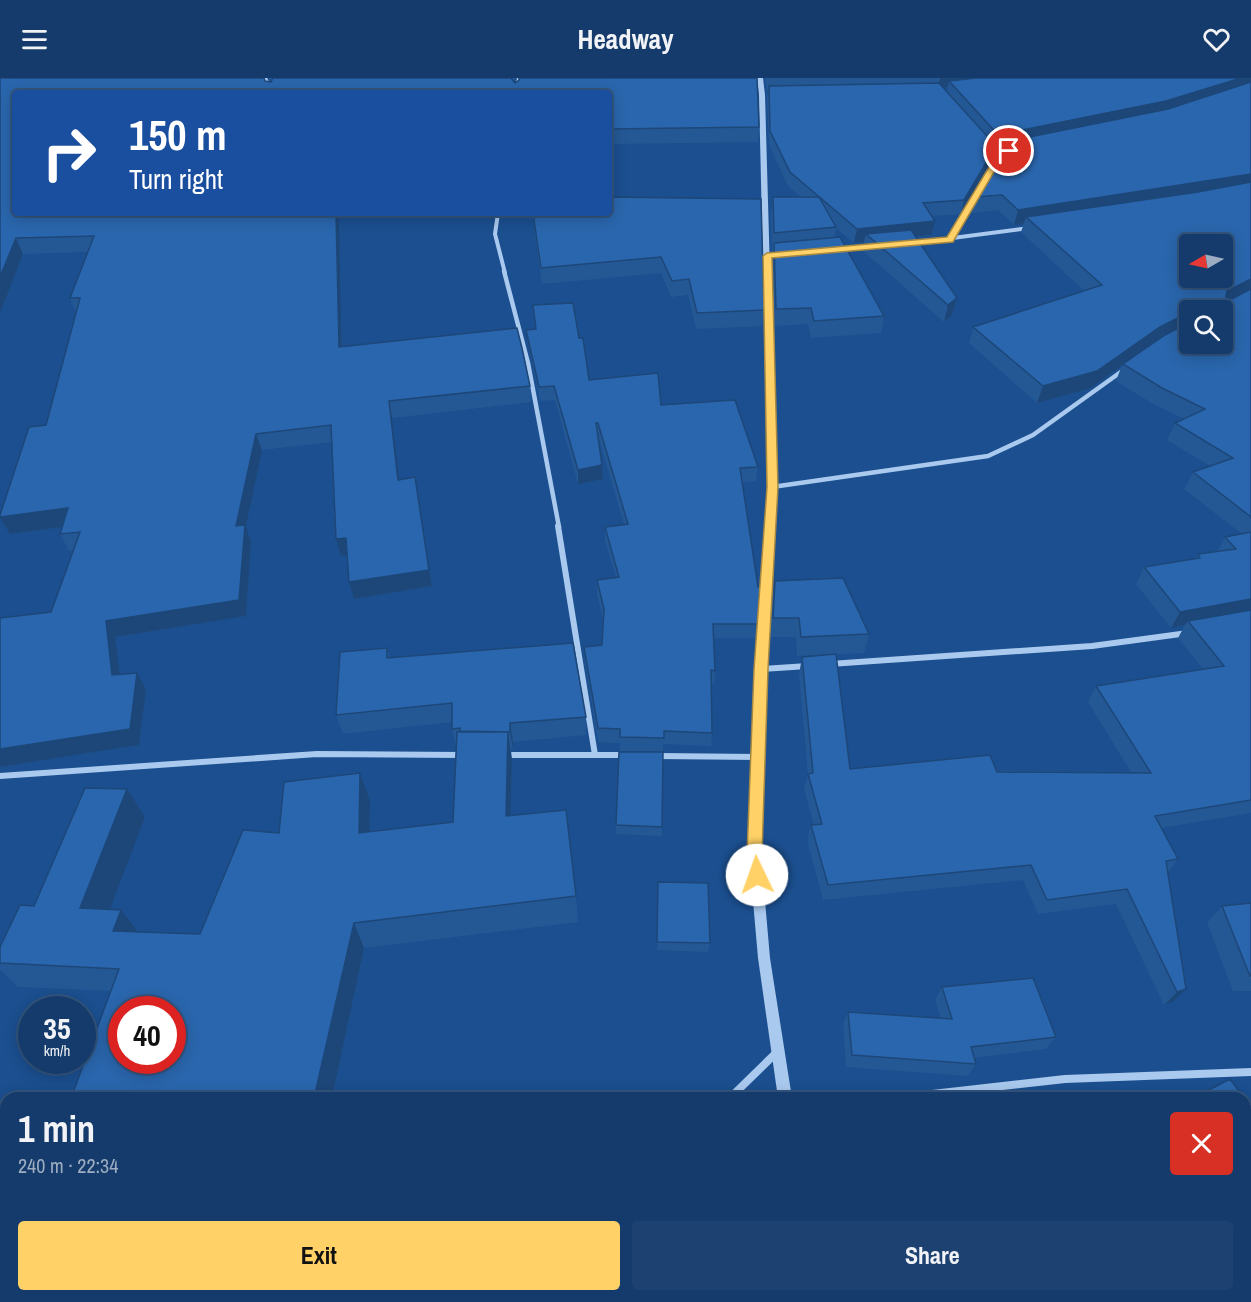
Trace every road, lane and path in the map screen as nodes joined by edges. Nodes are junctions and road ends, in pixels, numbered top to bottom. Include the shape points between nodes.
1 (760, 78) edge
2 (990, 150) edge
3 (1009, 151) edge
4 (998, 159) junction
5 (498, 216) edge
6 (1030, 228) edge
7 (950, 240) junction
8 (904, 244) edge
9 (882, 246) edge
10 (836, 250) edge
11 (1127, 368) edge
12 (772, 487) junction
13 (1192, 632) edge
14 (761, 669) junction
15 (468, 754) edge
16 (491, 755) edge
17 (595, 755) junction
18 (630, 756) edge
19 (653, 756) edge
20 (758, 757) junction
21 (0, 776) edge
22 (778, 1051) junction
23 (1251, 1072) edge
24 (736, 1092) edge
25 (784, 1092) edge
26 (950, 1092) edge

1 - 12 street
2 - 4 street
3 - 4 street
4 - 7 street
5 - 17 street via 495,234 528,363
6 - 7 street
7 - 8 street
9 - 10 street
11 - 12 street via 1033,435 988,456
12 - 14 street
13 - 14 street via 1092,646
14 - 20 street
15 - 21 street via 317,754
16 - 17 street
17 - 18 street
19 - 20 street
20 - 22 street via 755,855 764,958
22 - 24 street
22 - 25 street
23 - 26 street via 1065,1079

